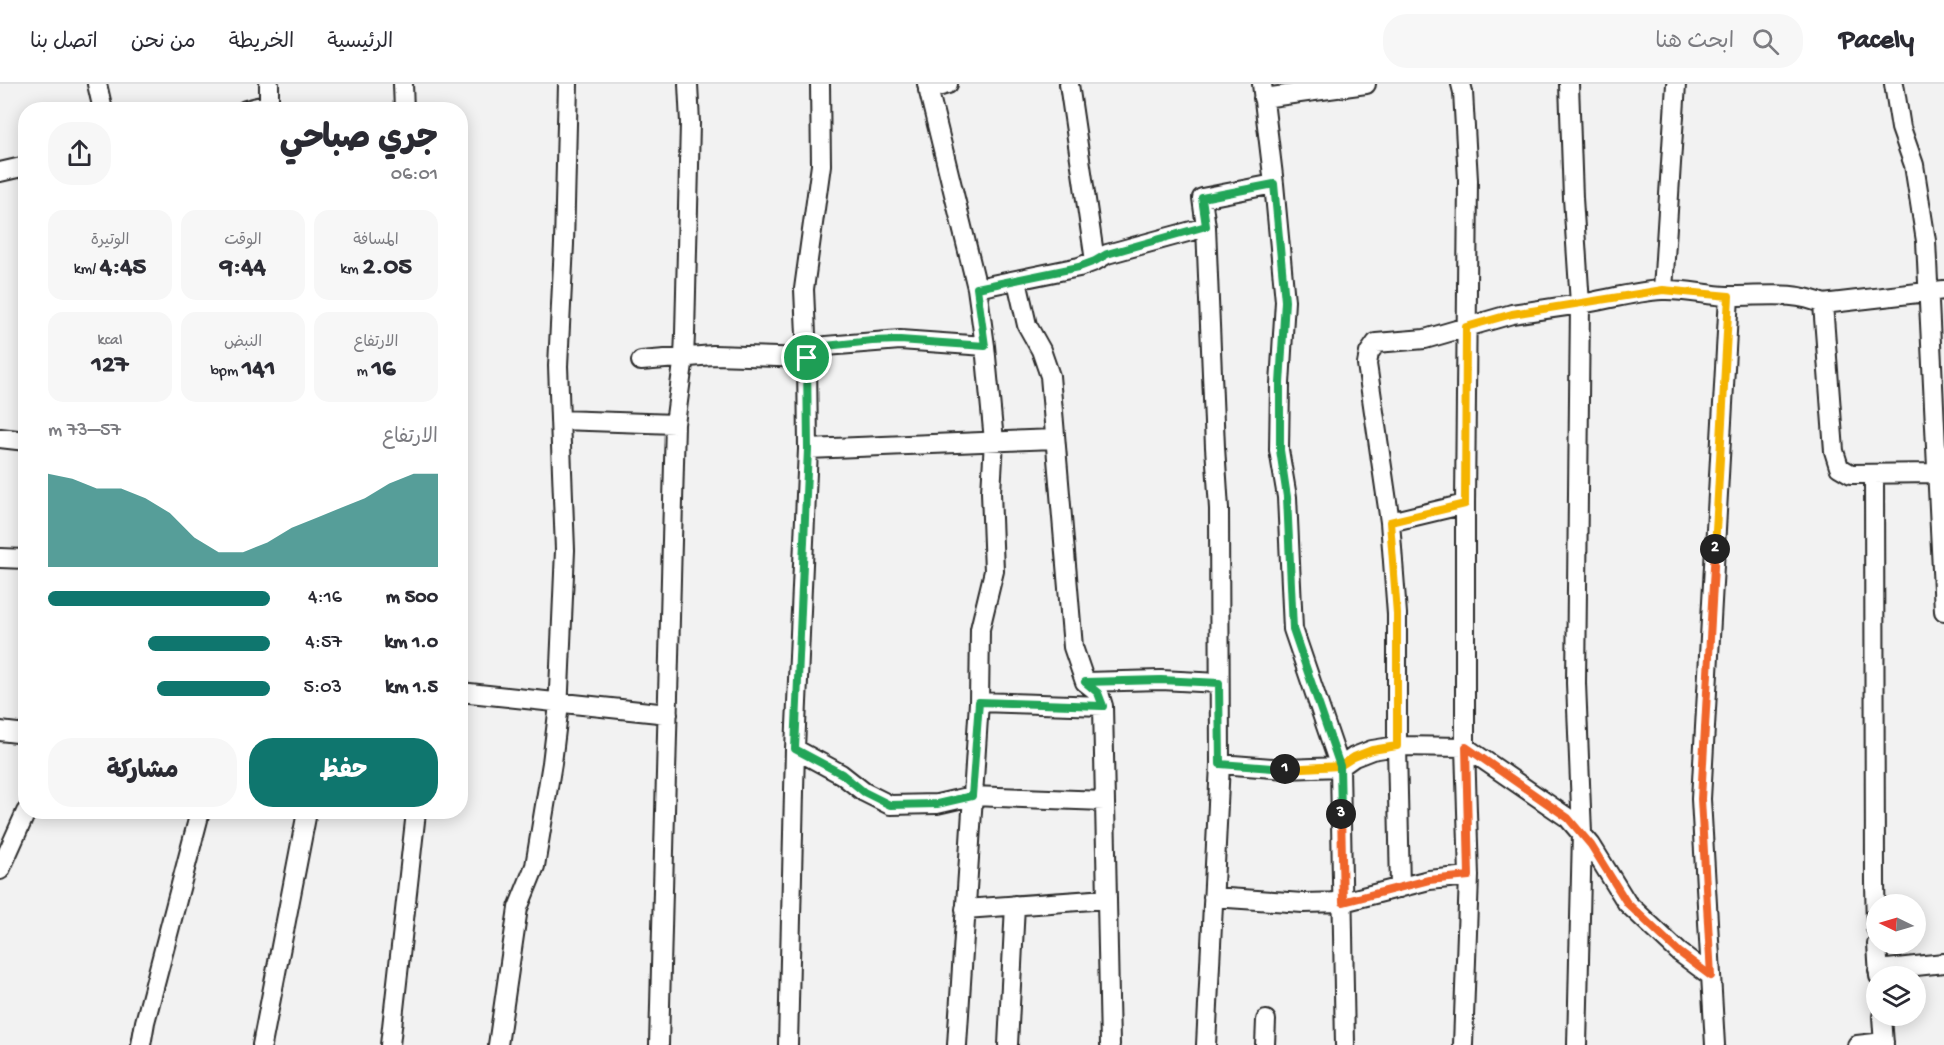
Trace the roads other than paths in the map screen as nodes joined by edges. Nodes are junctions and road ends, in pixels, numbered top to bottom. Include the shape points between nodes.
1 (97, 84) edge
2 (269, 84) edge
3 (403, 84) edge
4 (568, 84) edge
5 (688, 84) edge
6 (820, 84) edge
7 (948, 84) edge
8 (1069, 84) edge
9 (1366, 84) edge
10 (1461, 84) edge
11 (1569, 84) edge
12 (1677, 84) edge
13 (1894, 84) edge
14 (927, 87) edge
15 (1263, 91) edge
16 (101, 102) edge
17 (269, 102) edge
18 (404, 102) edge
19 (18, 168) edge
20 (0, 172) edge
21 (1274, 184) junction
22 (1206, 226) junction
23 (1095, 261) junction
24 (1017, 281) junction
25 (977, 288) junction
26 (1663, 290) junction
27 (1937, 290) edge
28 (1729, 296) junction
29 (1580, 304) junction
30 (1823, 304) junction
31 (1466, 327) junction
32 (985, 346) junction
33 (684, 356) junction
34 (807, 358) junction
35 (640, 361) dead end
36 (560, 420) junction
37 (675, 424) junction
38 (0, 438) edge
39 (1055, 439) junction
40 (18, 440) edge
41 (994, 441) junction
42 (808, 449) junction
43 (1937, 473) junction
44 (1874, 474) junction
45 (1465, 504) junction
46 (1390, 522) junction
47 (0, 558) edge
48 (18, 559) edge
49 (1944, 612) edge
50 (1085, 682) junction
51 (1219, 683) junction
52 (468, 694) edge
53 (979, 702) junction
54 (558, 704) junction
55 (1103, 706) junction
56 (668, 714) junction
57 (0, 731) edge
58 (18, 733) edge
59 (1397, 746) junction
60 (1466, 747) junction
61 (795, 749) junction
62 (1220, 764) junction
63 (1340, 766) junction
64 (972, 796) junction
65 (1104, 801) junction
66 (23, 819) edge
67 (198, 819) edge
68 (306, 819) edge
69 (415, 819) edge
70 (1582, 833) junction
71 (0, 870) edge
72 (1469, 876) junction
73 (1400, 888) junction
74 (1875, 894) edge
75 (1213, 897) junction
76 (1107, 899) junction
77 (1343, 902) junction
78 (1015, 905) junction
79 (965, 909) junction
80 (1944, 963) edge
81 (1924, 966) edge
82 (1711, 976) junction
83 (1266, 1020) dead end
84 (1883, 1026) edge
85 (1884, 1043) edge
86 (141, 1045) edge
87 (262, 1045) edge
88 (390, 1045) edge
89 (498, 1045) edge
90 (659, 1045) edge
91 (788, 1045) edge
92 (957, 1045) edge
93 (1008, 1045) edge
94 (1110, 1045) edge
95 (1206, 1045) edge
96 (1265, 1045) edge
97 (1345, 1045) edge
98 (1463, 1045) edge
99 (1577, 1045) edge
100 (1715, 1045) edge
101 (1857, 1045) edge

1 - 16 street
2 - 17 street
3 - 18 street
4 - 36 street via 558,366
5 - 33 street
6 - 34 street via 820,165 804,290
7 - 14 street
8 - 23 street
9 - 15 street
10 - 31 street via 1468,180
11 - 29 street
12 - 26 street
13 - 27 street via 1901,128 1914,165
14 - 25 street
15 - 21 street
19 - 20 street
21 - 22 street via 1202,198
21 - 63 street via 1285,301 1280,450 1287,497 1293,629
22 - 23 street via 1107,254
22 - 51 street via 1219,508
23 - 24 street
24 - 25 street
24 - 39 street via 1027,325 1050,376
25 - 32 street
26 - 28 street
26 - 29 street
27 - 30 street
27 - 43 street
28 - 30 street via 1798,296
28 - 82 street via 1701,799
29 - 31 street via 1512,314
29 - 70 street via 1575,683
30 - 44 street via 1834,451 1839,467 1851,474
31 - 45 street
31 - 46 street via 1425,339 1376,343 1369,353 1367,364
32 - 34 street via 872,341 826,346
32 - 41 street
33 - 34 street
33 - 35 street
33 - 37 street
34 - 42 street
36 - 37 street
36 - 54 street via 565,550
37 - 56 street
38 - 40 street
39 - 41 street
39 - 50 street via 1073,647
41 - 42 street
41 - 53 street via 994,571 980,629
42 - 61 street
43 - 44 street
43 - 49 street
44 - 74 street
45 - 46 street
45 - 60 street
46 - 59 street via 1397,614
47 - 48 street
50 - 51 street
50 - 55 street via 1098,693
51 - 62 street
52 - 54 street
53 - 55 street
53 - 64 street
54 - 56 street
54 - 89 street via 535,866 518,908
55 - 65 street
56 - 90 street
57 - 58 street
59 - 60 street
59 - 63 street via 1372,750
59 - 73 street
60 - 70 street via 1552,805
60 - 72 street
61 - 64 street via 890,805 937,804
61 - 91 street
62 - 63 street via 1286,769
62 - 75 street
63 - 77 street
64 - 65 street
64 - 79 street
65 - 76 street
66 - 71 street
67 - 86 street
68 - 87 street
69 - 88 street
70 - 82 street via 1627,903
70 - 99 street
72 - 73 street
72 - 98 street
73 - 77 street
75 - 77 street
75 - 95 street
76 - 78 street
76 - 94 street
77 - 97 street
78 - 79 street
78 - 93 street
79 - 92 street
80 - 81 street
82 - 100 street
83 - 96 street
84 - 85 street
85 - 101 street

